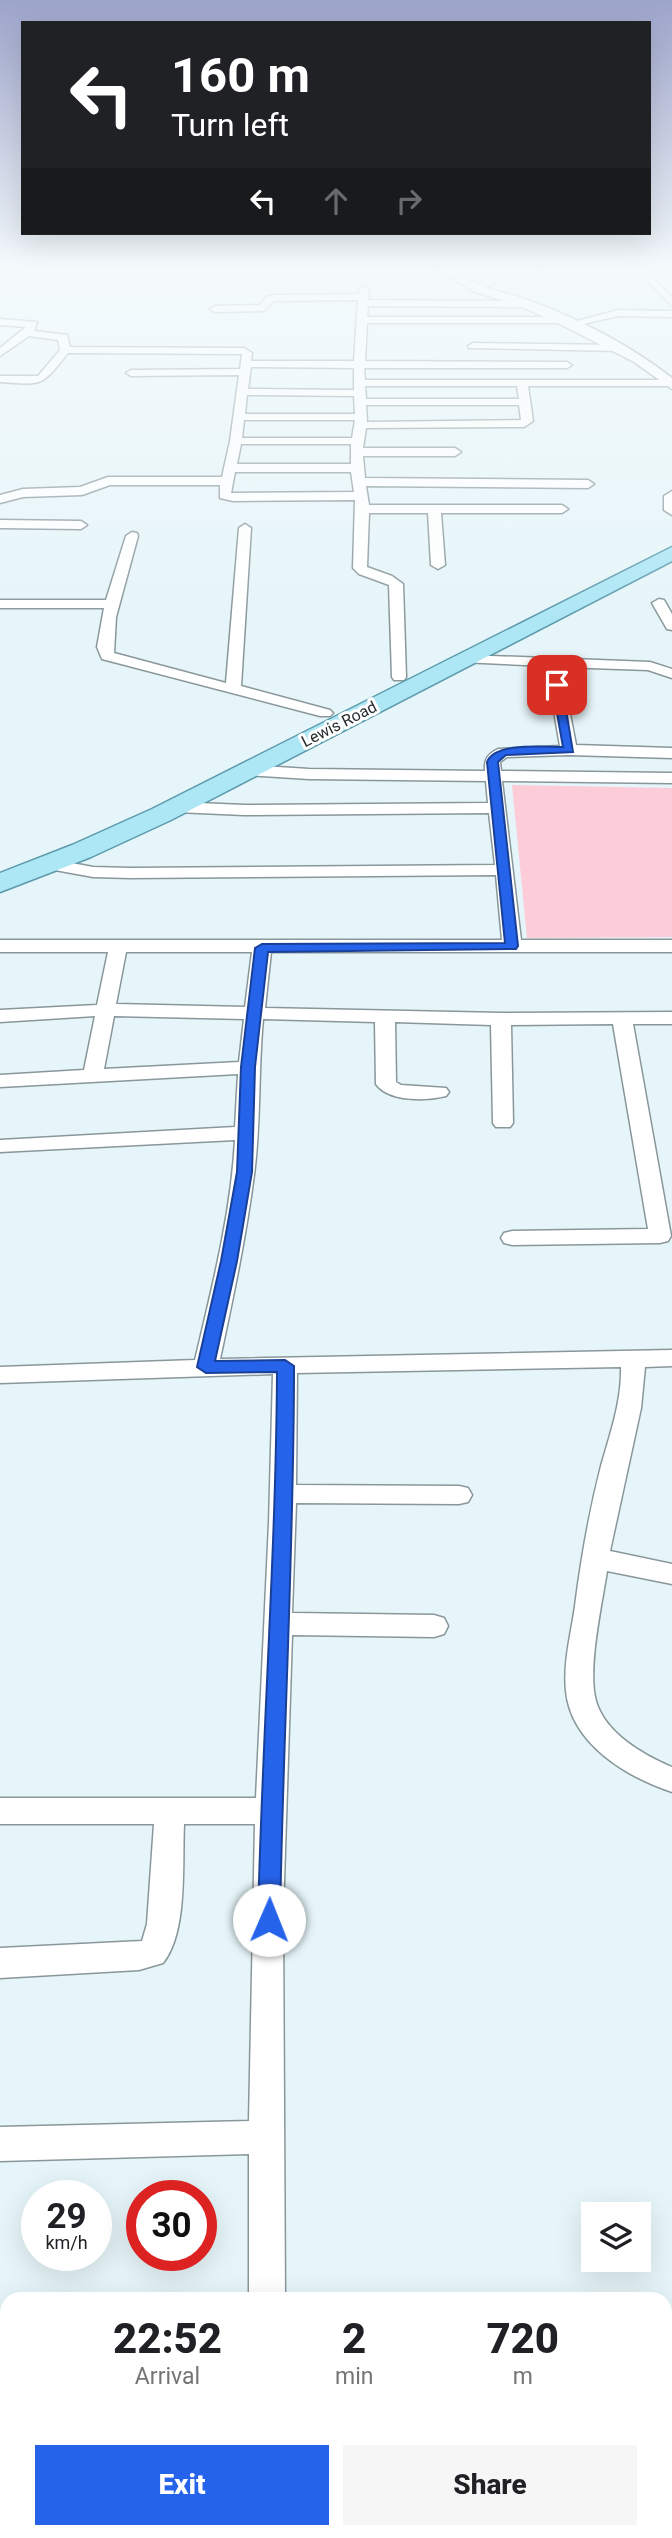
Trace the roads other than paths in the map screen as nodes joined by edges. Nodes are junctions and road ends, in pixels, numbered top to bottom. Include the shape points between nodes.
1 (243, 384) edge
2 (360, 384) edge
3 (496, 384) edge
4 (522, 384) edge
5 (242, 392) junction
6 (360, 392) junction
7 (523, 402) junction
8 (239, 417) junction
9 (360, 421) junction
10 (236, 441) junction
11 (357, 447) junction
12 (455, 452) dead end
13 (231, 468) junction
14 (357, 468) junction
15 (228, 481) junction
16 (359, 482) junction
17 (588, 484) dead end
18 (672, 496) edge
19 (0, 499) edge
20 (362, 503) junction
21 (433, 509) junction
22 (562, 509) dead end
23 (672, 510) edge
24 (0, 524) edge
25 (81, 525) dead end
26 (245, 528) dead end
27 (132, 536) dead end
28 (672, 538) edge
29 (672, 553) edge
30 (438, 565) dead end
31 (659, 603) dead end
32 (0, 604) edge
33 (112, 604) junction
34 (533, 618) junction
35 (672, 626) edge
36 (466, 659) junction
37 (553, 663) junction
38 (669, 671) edge
39 (399, 677) junction
40 (233, 689) junction
41 (325, 713) junction
42 (569, 750) junction
43 (672, 753) edge
44 (248, 770) junction
45 (494, 774) junction
46 (672, 778) edge
47 (176, 807) junction
48 (497, 808) junction
49 (50, 864) junction
50 (0, 868) edge
51 (505, 870) junction
52 (0, 883) edge
53 (0, 946) edge
54 (118, 946) junction
55 (512, 946) junction
56 (672, 946) edge
57 (262, 948) junction
58 (105, 1010) junction
59 (254, 1015) junction
60 (0, 1016) edge
61 (385, 1017) junction
62 (622, 1018) junction
63 (672, 1018) edge
64 (501, 1019) junction
65 (248, 1067) junction
66 (93, 1076) junction
67 (0, 1081) edge
68 (439, 1092) dead end
69 (503, 1124) dead end
70 (246, 1133) junction
71 (0, 1146) edge
72 (512, 1238) dead end
73 (632, 1358) junction
74 (672, 1359) edge
75 (285, 1366) junction
76 (206, 1367) junction
77 (0, 1375) edge
78 (285, 1494) junction
79 (459, 1495) dead end
80 (594, 1558) junction
81 (672, 1574) edge
82 (279, 1624) junction
83 (433, 1626) dead end
84 (672, 1780) edge
85 (0, 1811) edge
86 (170, 1811) junction
87 (271, 1811) junction
88 (0, 1963) edge
89 (265, 2137) junction
90 (0, 2144) edge
91 (267, 2292) edge

1 - 5 street
2 - 6 street
3 - 6 street
4 - 7 street
5 - 6 street
5 - 8 street
6 - 7 street
6 - 9 street
7 - 9 street via 527,421 517,425
8 - 9 street
8 - 10 street
9 - 11 street
10 - 11 street
10 - 13 street
11 - 12 street
11 - 14 street
13 - 14 street
13 - 15 street
14 - 16 street
15 - 19 street via 108,481 82,491 23,493
15 - 20 street via 226,497
16 - 17 street
16 - 20 street
18 - 23 street
20 - 21 street
20 - 39 street via 360,568 396,584
21 - 22 street
21 - 30 street
24 - 25 street
26 - 40 street
27 - 33 street
28 - 34 main road, Lewis Road
29 - 34 main road, Lewis Road
31 - 35 street
32 - 33 street
33 - 40 street via 104,645 107,656
34 - 36 main road, Lewis Road
34 - 39 main road, Lewis Road
36 - 37 street
36 - 44 main road, Lewis Road
37 - 38 street via 650,666
37 - 42 street
39 - 41 main road, Lewis Road
40 - 41 street
41 - 50 main road, Lewis Road via 87,832
42 - 43 street
42 - 45 street via 503,752 492,762
44 - 45 street
44 - 47 main road, Lewis Road
45 - 46 street
45 - 48 street
47 - 48 street
47 - 49 main road, Lewis Road
48 - 51 street
49 - 51 street via 130,873
49 - 52 main road, Lewis Road
51 - 55 street
53 - 54 street
54 - 57 street
54 - 58 street
55 - 56 street
55 - 57 street
57 - 59 street
58 - 59 street
58 - 60 street
58 - 66 street
59 - 61 street
59 - 65 street
61 - 64 street
61 - 68 street via 386,1083 396,1091
62 - 63 street
62 - 64 street
62 - 72 street via 660,1236
64 - 69 street
65 - 66 street
65 - 70 street
66 - 67 street
70 - 71 street
70 - 76 street via 236,1223
73 - 74 street
73 - 75 street
73 - 80 street via 632,1392
75 - 76 street
75 - 78 street
76 - 77 street
78 - 79 street
78 - 82 street
80 - 81 street
80 - 84 street via 582,1700 594,1727 622,1752
82 - 83 street
82 - 87 street
85 - 86 street
86 - 87 street
86 - 88 street via 163,1924 160,1943 152,1953
87 - 89 street
89 - 90 street
89 - 91 street

